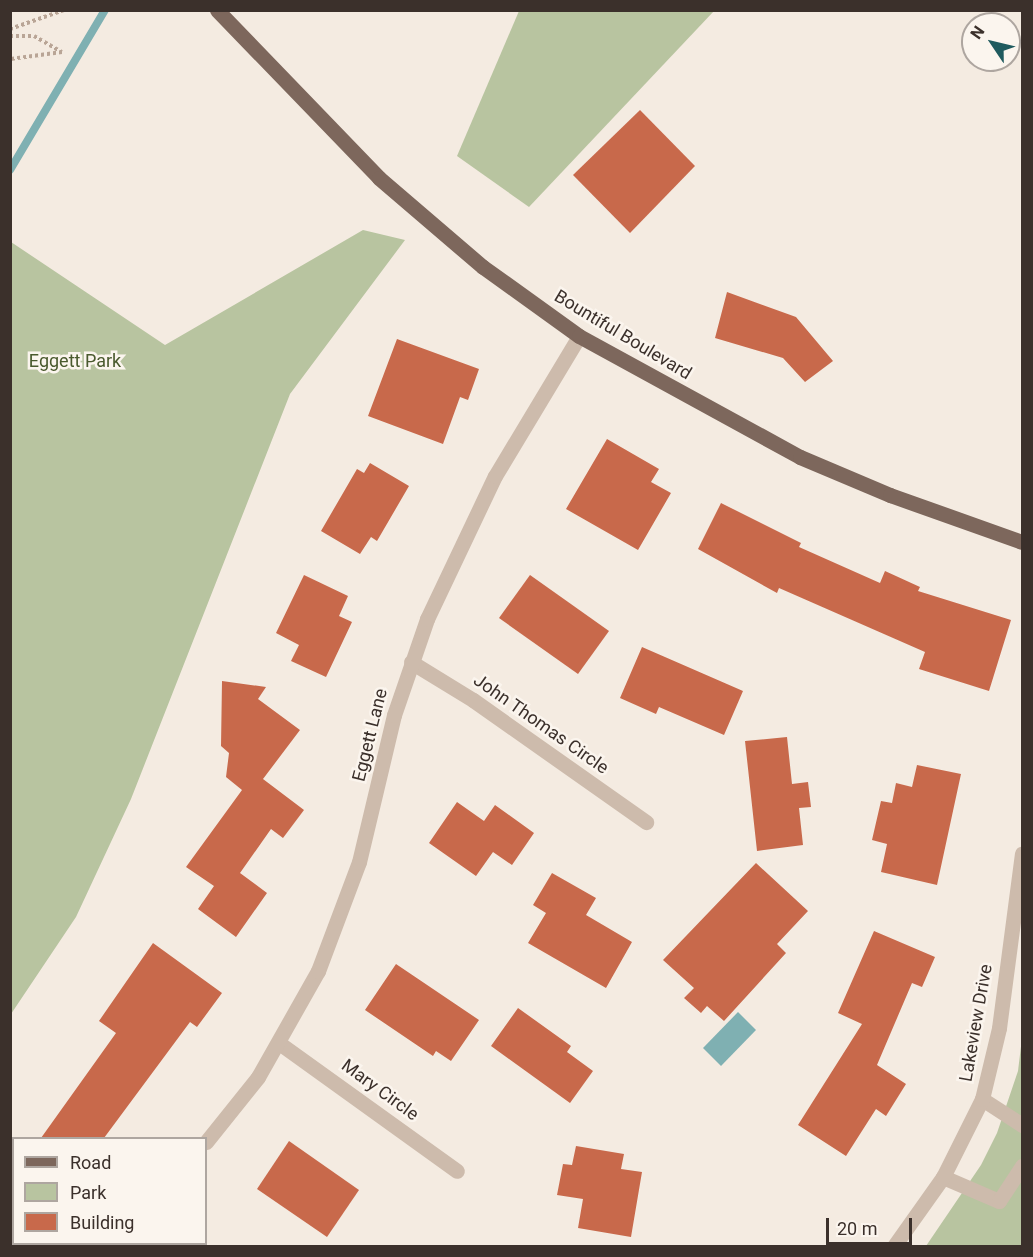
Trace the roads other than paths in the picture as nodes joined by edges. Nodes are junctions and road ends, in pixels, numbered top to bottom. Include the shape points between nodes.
1 (217, 10) edge
2 (579, 336) junction
3 (1023, 542) edge
4 (411, 662) junction
5 (646, 822) dead end
6 (1023, 854) edge
7 (279, 1043) junction
8 (982, 1099) junction
9 (1023, 1125) edge
10 (207, 1141) edge
11 (1023, 1166) edge
12 (457, 1171) dead end
13 (943, 1177) junction
14 (894, 1246) edge

1 - 2 main road, Bountiful Boulevard via 379,178 483,267
2 - 3 main road, Bountiful Boulevard via 800,457 890,495
2 - 4 street, Eggett Lane via 495,476 446,576
4 - 5 street, John Thomas Circle via 473,700
4 - 7 street, Eggett Lane via 347,901 318,971
6 - 8 street, Lakeview Drive via 999,1028
7 - 10 street, Eggett Lane via 245,1096
7 - 12 street, Mary Circle
8 - 9 street
8 - 13 street, Lakeview Drive
11 - 13 street via 999,1201
13 - 14 street, Lakeview Drive

